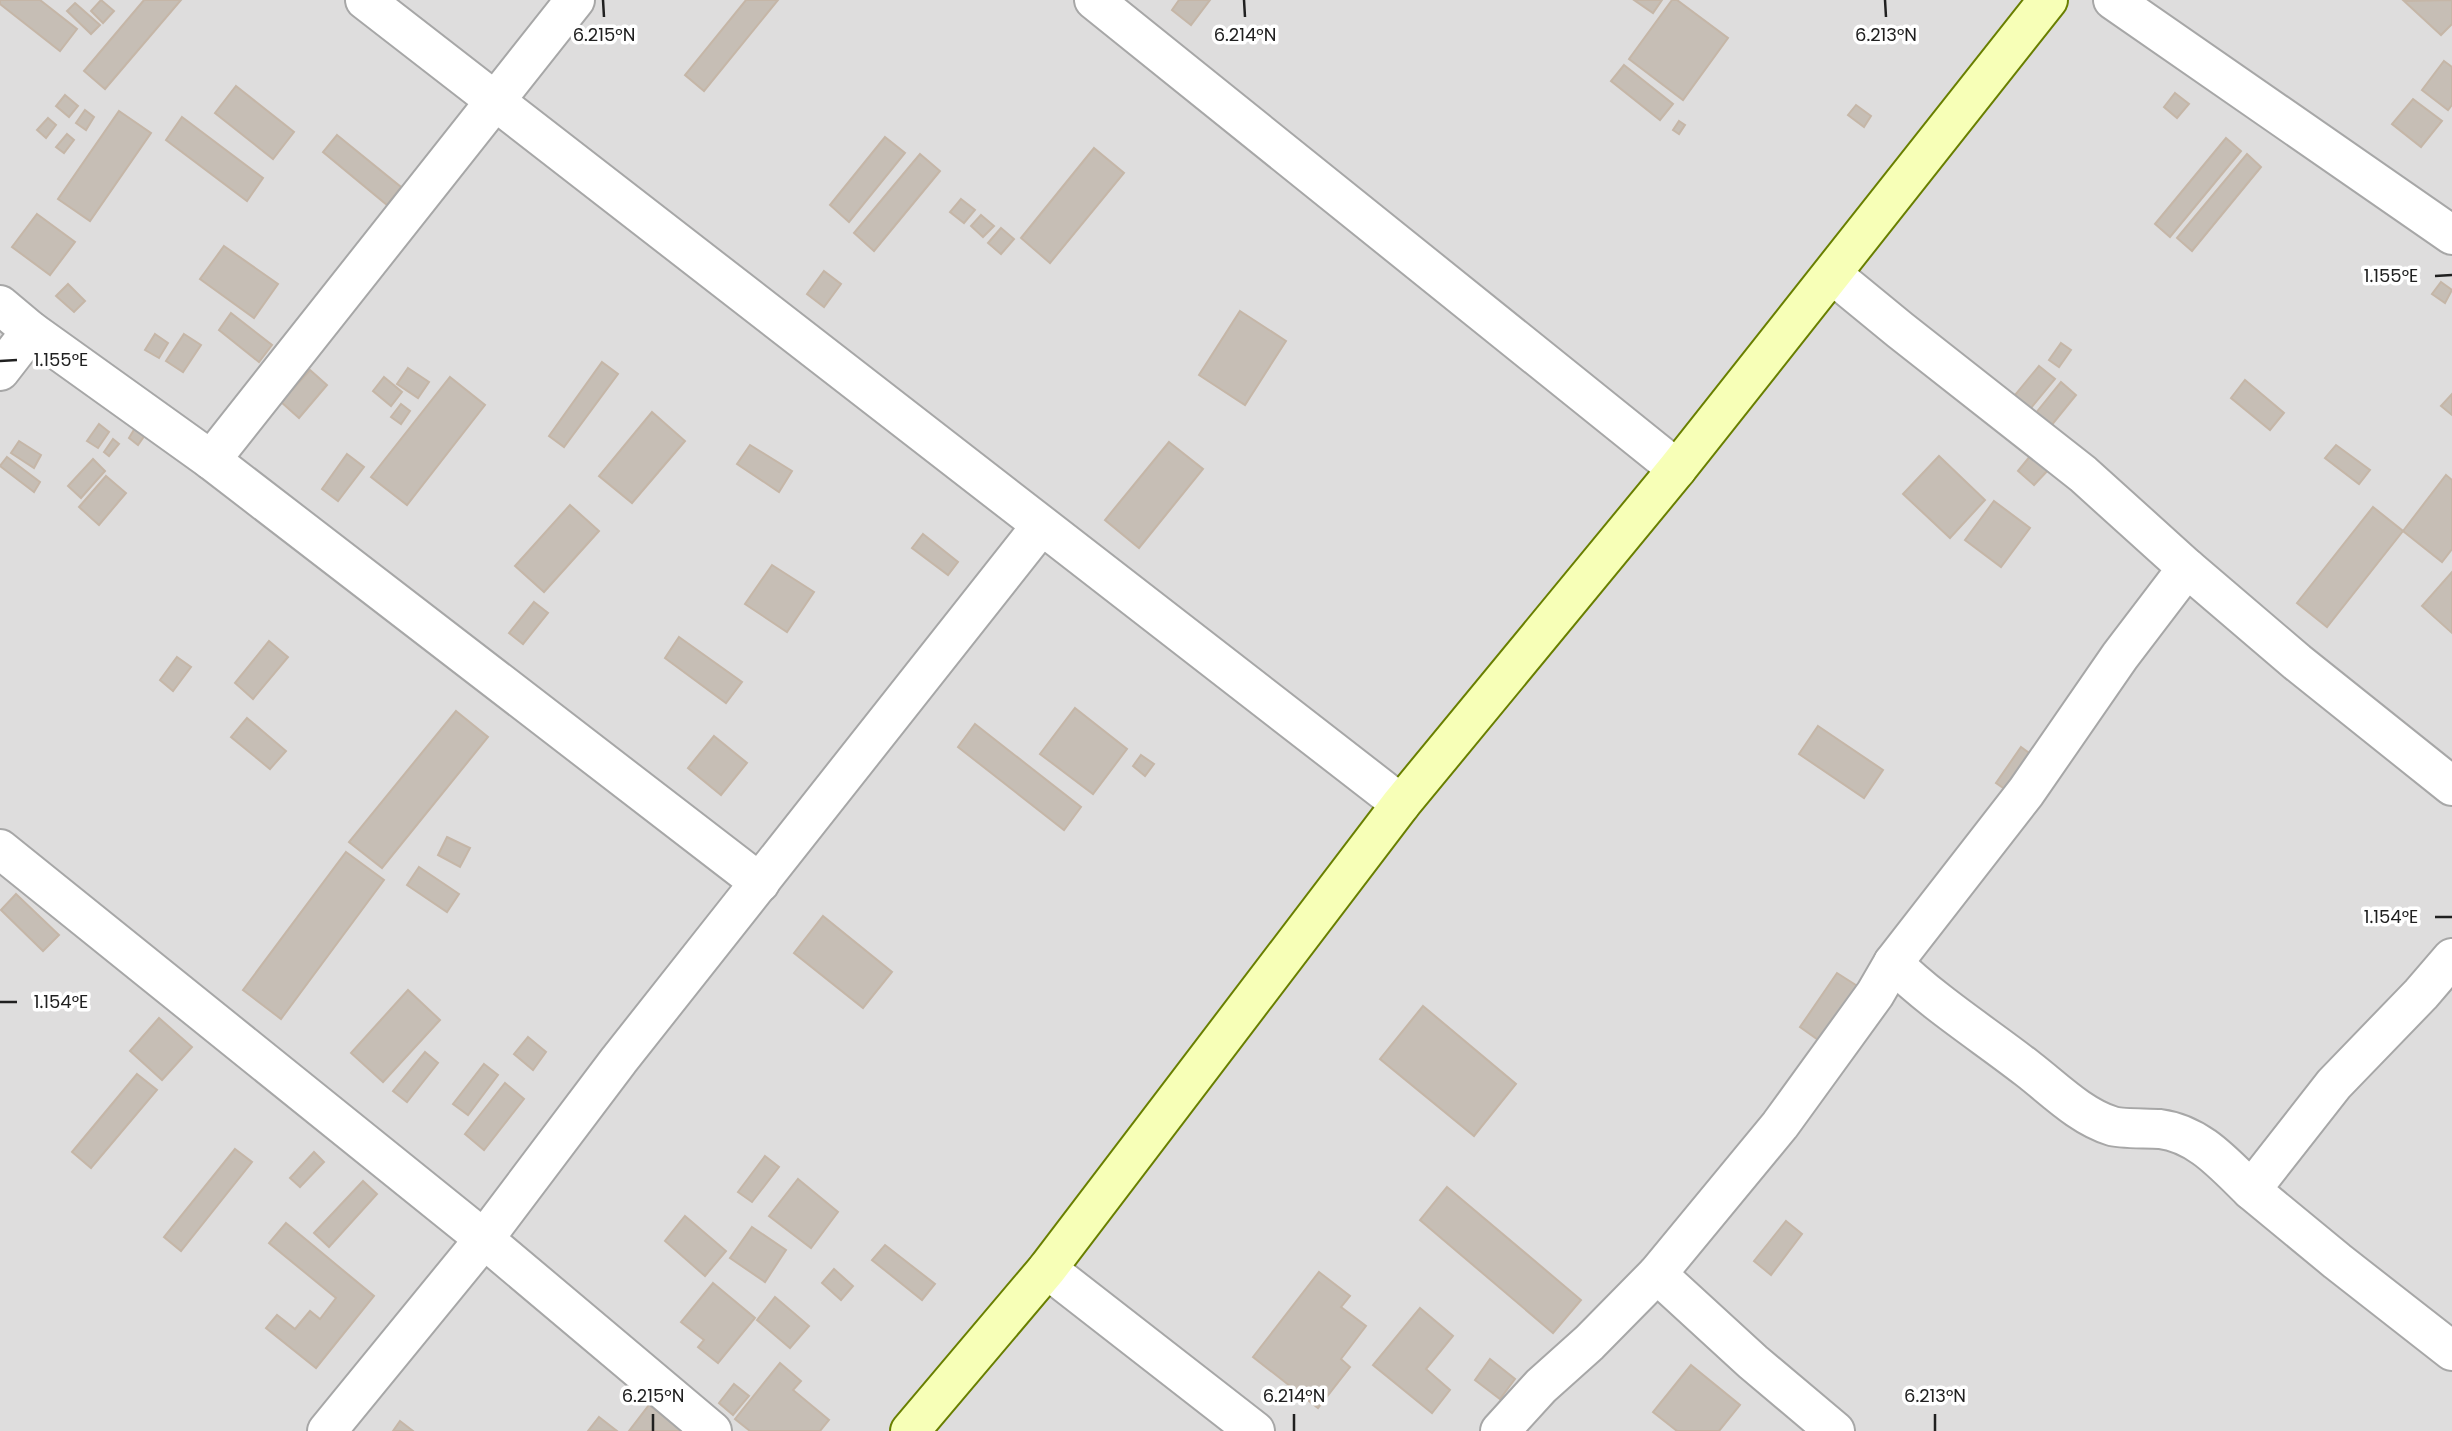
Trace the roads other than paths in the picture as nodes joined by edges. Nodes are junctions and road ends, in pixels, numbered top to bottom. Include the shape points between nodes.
1 (365, 0) edge
2 (575, 0) edge
3 (1094, 0) edge
4 (2048, 0) edge
5 (2113, 0) edge
6 (496, 102) junction
7 (2452, 235) edge
8 (1833, 275) junction
9 (0, 305) edge
10 (31, 331) junction
11 (0, 371) edge
12 (211, 460) junction
13 (1677, 470) junction
14 (1041, 526) junction
15 (2187, 568) junction
16 (2452, 786) edge
17 (1401, 804) junction
18 (0, 849) edge
19 (760, 883) junction
20 (2452, 958) edge
21 (1894, 963) junction
22 (2251, 1190) junction
23 (484, 1239) junction
24 (1047, 1269) junction
25 (1657, 1274) junction
26 (2452, 1351) edge
27 (327, 1431) edge
28 (712, 1431) edge
29 (910, 1431) edge
30 (1255, 1431) edge
31 (1500, 1431) edge
32 (1835, 1431) edge

1 - 6 street
2 - 6 street
3 - 13 street
4 - 8 street
5 - 7 street
6 - 12 street
6 - 14 street
8 - 13 street
8 - 15 street via 2083,474
9 - 10 street
10 - 11 street
10 - 12 street
12 - 19 street
13 - 17 street
14 - 17 street
14 - 19 street
15 - 16 street
15 - 21 street via 2026,792
17 - 24 street
18 - 23 street
19 - 23 street
20 - 22 street via 2343,1074
21 - 22 street via 1945,1007 2090,1115 2113,1127 2183,1135 2210,1150
21 - 25 street via 1780,1125
22 - 26 street
23 - 27 street
23 - 28 street
24 - 29 street
24 - 30 street
25 - 31 street
25 - 32 street

